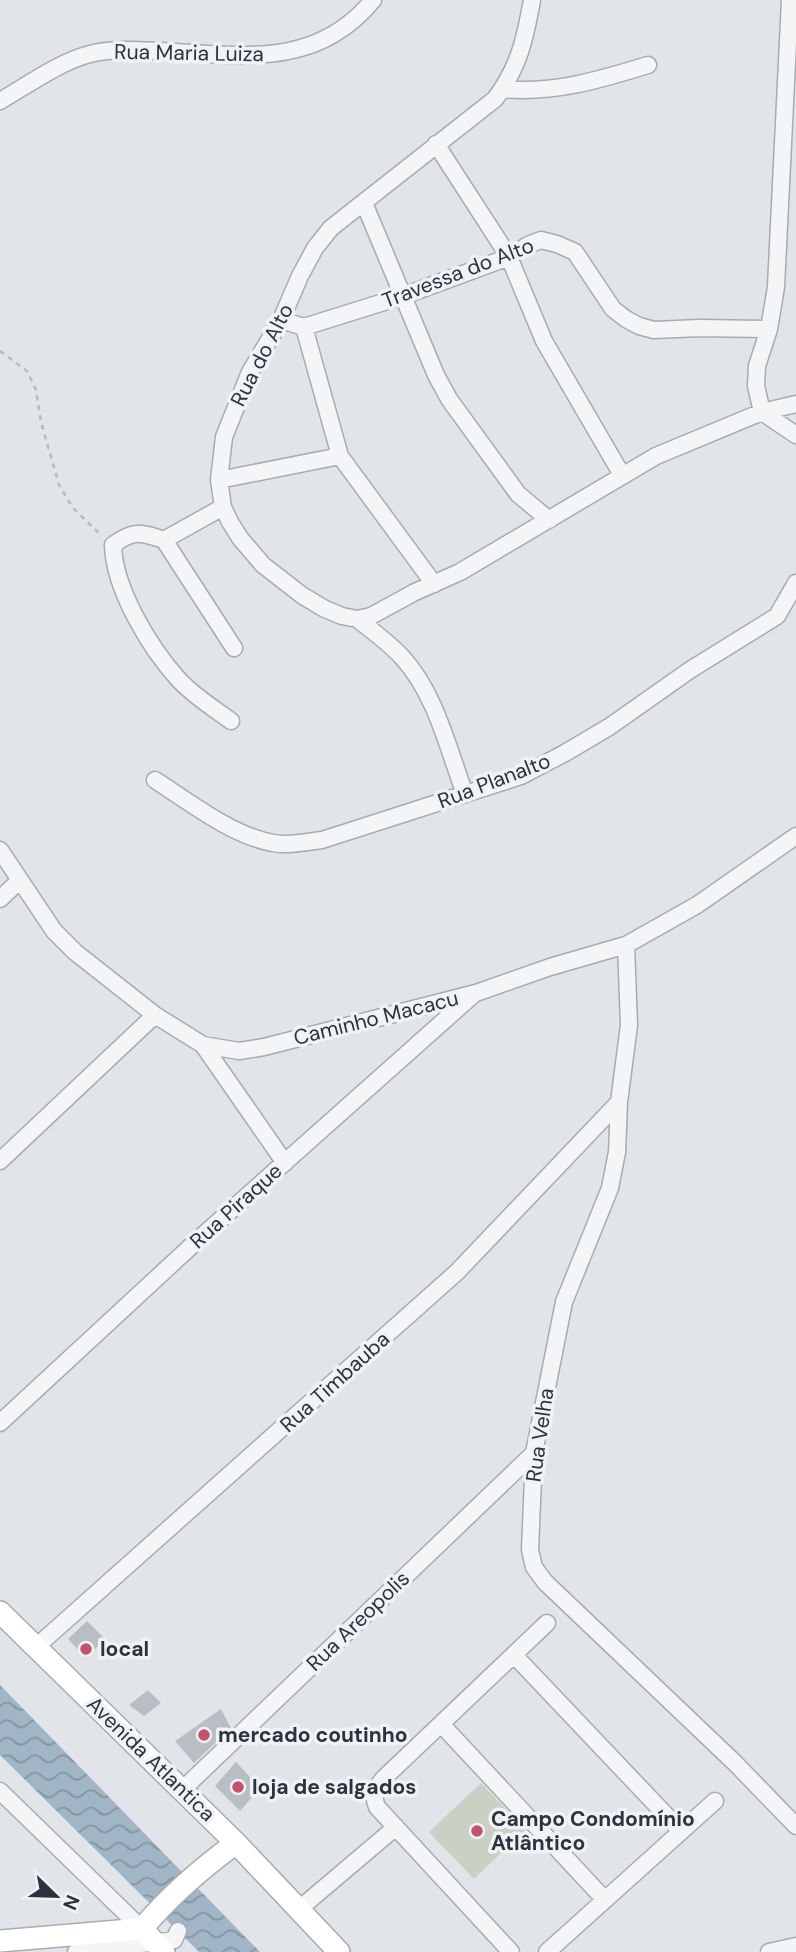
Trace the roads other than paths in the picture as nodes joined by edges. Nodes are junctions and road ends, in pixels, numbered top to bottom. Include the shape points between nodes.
1 (373, 0) edge
2 (532, 0) edge
3 (790, 0) edge
4 (648, 65) dead end
5 (502, 89) junction
6 (0, 101) edge
7 (436, 144) junction
8 (364, 203) junction
9 (509, 257) junction
10 (403, 296) junction
11 (281, 320) junction
12 (304, 327) junction
13 (769, 329) junction
14 (796, 404) edge
15 (762, 412) junction
16 (796, 435) edge
17 (340, 456) junction
18 (622, 475) junction
19 (219, 480) junction
20 (223, 507) junction
21 (549, 520) junction
22 (164, 540) junction
23 (796, 583) edge
24 (434, 584) junction
25 (796, 615) edge
26 (776, 616) junction
27 (357, 619) junction
28 (234, 648) dead end
29 (231, 720) dead end
30 (155, 780) dead end
31 (465, 794) junction
32 (796, 835) edge
33 (0, 850) edge
34 (19, 881) junction
35 (0, 899) edge
36 (626, 945) junction
37 (476, 993) junction
38 (155, 1015) junction
39 (203, 1045) junction
40 (619, 1102) junction
41 (0, 1161) edge
42 (285, 1163) junction
43 (0, 1423) edge
44 (534, 1453) junction
45 (0, 1612) edge
46 (547, 1623) dead end
47 (36, 1647) junction
48 (513, 1656) junction
49 (442, 1725) junction
50 (182, 1790) junction
51 (0, 1791) edge
52 (715, 1801) dead end
53 (796, 1826) edge
54 (396, 1827) junction
55 (681, 1831) junction
56 (236, 1843) junction
57 (605, 1900) junction
58 (298, 1910) junction
59 (148, 1922) junction
60 (178, 1931) dead end
61 (0, 1941) edge
62 (796, 1945) edge
63 (76, 1952) edge
64 (164, 1952) edge
65 (340, 1952) edge
66 (511, 1952) edge
67 (547, 1952) edge
68 (769, 1952) edge

1 - 6 street, Rua Maria Luiza via 342,30 291,52 260,56 126,50 89,54
2 - 5 street, Rua do Alto via 524,43
3 - 13 street via 776,287
4 - 5 street via 566,87
5 - 7 street, Rua do Alto
7 - 8 street, Rua do Alto
7 - 9 street
8 - 10 street
8 - 11 street, Rua do Alto via 331,228 315,248
9 - 10 street, Travessa do Alto
9 - 13 street, Travessa do Alto via 541,240 575,252 613,309 626,320 654,330
9 - 18 street via 544,341
10 - 12 street, Travessa do Alto
10 - 21 street via 449,399 517,494
11 - 12 street
11 - 19 street, Rua do Alto via 234,407 224,437
12 - 17 street
13 - 15 street via 757,366
14 - 15 street
15 - 16 street
15 - 18 street
17 - 19 street
17 - 24 street
18 - 21 street
19 - 20 street, Rua do Alto
20 - 22 street
20 - 27 street, Rua do Alto via 240,538 263,565 325,609
21 - 24 street
22 - 28 street
22 - 29 street via 142,533 127,535 113,545 113,562 145,634 178,679
23 - 26 street, Rua Planalto
24 - 27 street
25 - 26 street
26 - 31 street, Rua Planalto via 565,753 521,776
27 - 31 street via 391,646 418,678
30 - 31 street, Rua Planalto via 249,835 294,844 322,840
32 - 36 street, Caminho Macacu via 697,905
33 - 34 street, Caminho Macacu
34 - 35 street
34 - 38 street, Caminho Macacu via 75,952
36 - 37 street, Caminho Macacu
36 - 40 street, Rua Velha via 629,1025
37 - 39 street, Caminho Macacu via 264,1047 239,1051
37 - 42 street, Rua Piraque
38 - 39 street, Caminho Macacu
38 - 41 street
39 - 42 street
40 - 44 street, Rua Velha via 610,1188 564,1302
40 - 47 street, Rua Timbauba via 457,1272
42 - 43 street, Rua Piraque
44 - 50 street, Rua Areopolis
44 - 53 street, Rua Velha via 530,1550 534,1567
45 - 47 street, Avenida Atlantica
46 - 48 street
47 - 50 street, Avenida Atlantica
48 - 49 street
48 - 55 street
49 - 54 street via 376,1788 373,1798 377,1807
49 - 57 street
50 - 56 street, Avenida Atlantica
51 - 59 street
52 - 55 street
54 - 58 street
54 - 66 street
55 - 57 street
56 - 58 street, Avenida Atlantica
56 - 59 street via 201,1869
57 - 67 street
58 - 65 street, Avenida Atlantica
59 - 61 street
59 - 64 street
60 - 63 street via 174,1940
62 - 68 street

